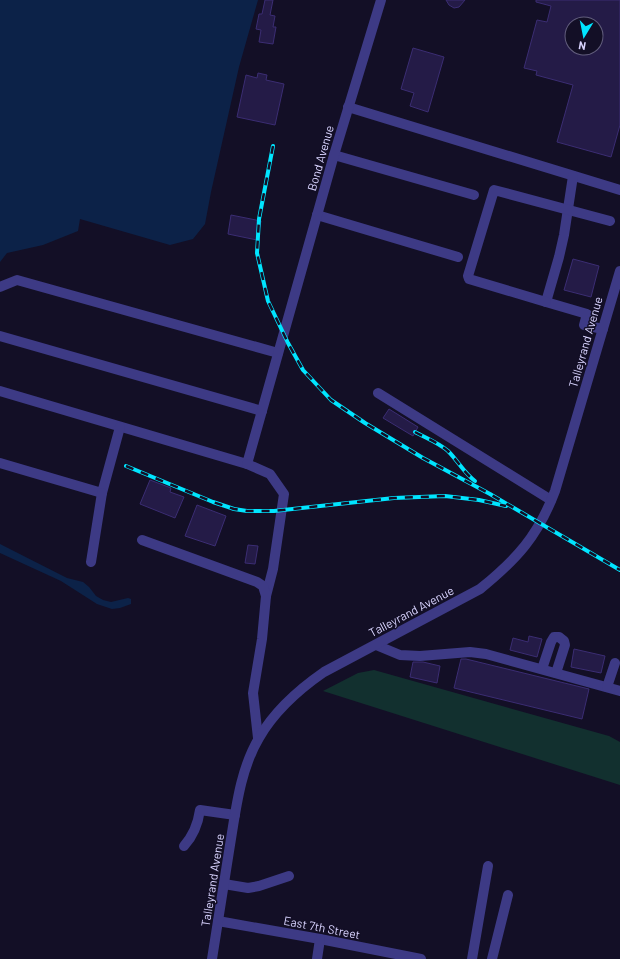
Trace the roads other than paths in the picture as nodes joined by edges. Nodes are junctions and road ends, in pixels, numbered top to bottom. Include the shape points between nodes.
1 (381, 0) edge
2 (348, 107) junction
3 (334, 155) junction
4 (573, 176) junction
5 (620, 190) edge
6 (474, 195) dead end
7 (567, 210) junction
8 (317, 215) junction
9 (610, 221) dead end
10 (458, 257) dead end
11 (620, 271) edge
12 (0, 287) edge
13 (546, 302) junction
14 (603, 330) junction
15 (0, 336) edge
16 (278, 353) junction
17 (0, 391) edge
18 (378, 393) dead end
19 (262, 411) junction
20 (120, 427) junction
21 (0, 463) edge
22 (247, 464) junction
23 (102, 493) junction
24 (551, 500) junction
25 (142, 540) dead end
26 (91, 562) dead end
27 (266, 596) junction
28 (376, 645) junction
29 (615, 663) dead end
30 (542, 669) junction
31 (556, 673) junction
32 (607, 687) junction
33 (620, 691) edge
34 (258, 738) junction
35 (235, 815) junction
36 (184, 846) dead end
37 (488, 866) dead end
38 (289, 876) dead end
39 (224, 884) junction
40 (508, 894) dead end
41 (218, 921) junction
42 (320, 939) junction
43 (414, 958) edge
44 (212, 959) edge
45 (317, 959) edge
46 (472, 959) edge
47 (492, 959) edge

1 - 2 street, Bond Avenue
2 - 3 street, Bond Avenue
2 - 4 street
3 - 6 street
3 - 8 street, Bond Avenue
4 - 5 street
4 - 7 street
7 - 9 street
7 - 13 street via 561,249
7 - 13 street via 494,190 468,276 471,281
8 - 10 street
8 - 16 street, Bond Avenue
11 - 14 street, Talleyrand Avenue
12 - 16 street via 17,280
13 - 14 street via 588,314 584,325
14 - 24 street, Talleyrand Avenue
15 - 19 street
16 - 19 street, Bond Avenue
17 - 20 street
18 - 24 street
19 - 22 street, Bond Avenue
20 - 22 street
20 - 23 street
21 - 23 street
22 - 27 street via 270,474 284,494 273,568
23 - 26 street
24 - 28 street, Talleyrand Avenue via 541,523 528,543 499,574 480,589
25 - 27 street via 257,582 263,586
27 - 34 street via 253,693
28 - 30 street via 400,655 470,652 486,654
28 - 34 street, Talleyrand Avenue via 324,672 304,686 277,712
29 - 32 street
30 - 31 street
30 - 31 street via 551,642 554,637 559,637 565,645
31 - 32 street
32 - 33 street
34 - 35 street, Talleyrand Avenue via 247,762
35 - 36 street via 200,810 195,831
35 - 39 street, Talleyrand Avenue
37 - 46 street
38 - 39 street via 248,888
39 - 41 street, Talleyrand Avenue
40 - 47 street
41 - 42 street, East 7th Street
41 - 44 street, Talleyrand Avenue
42 - 43 street, East 7th Street
42 - 45 street

